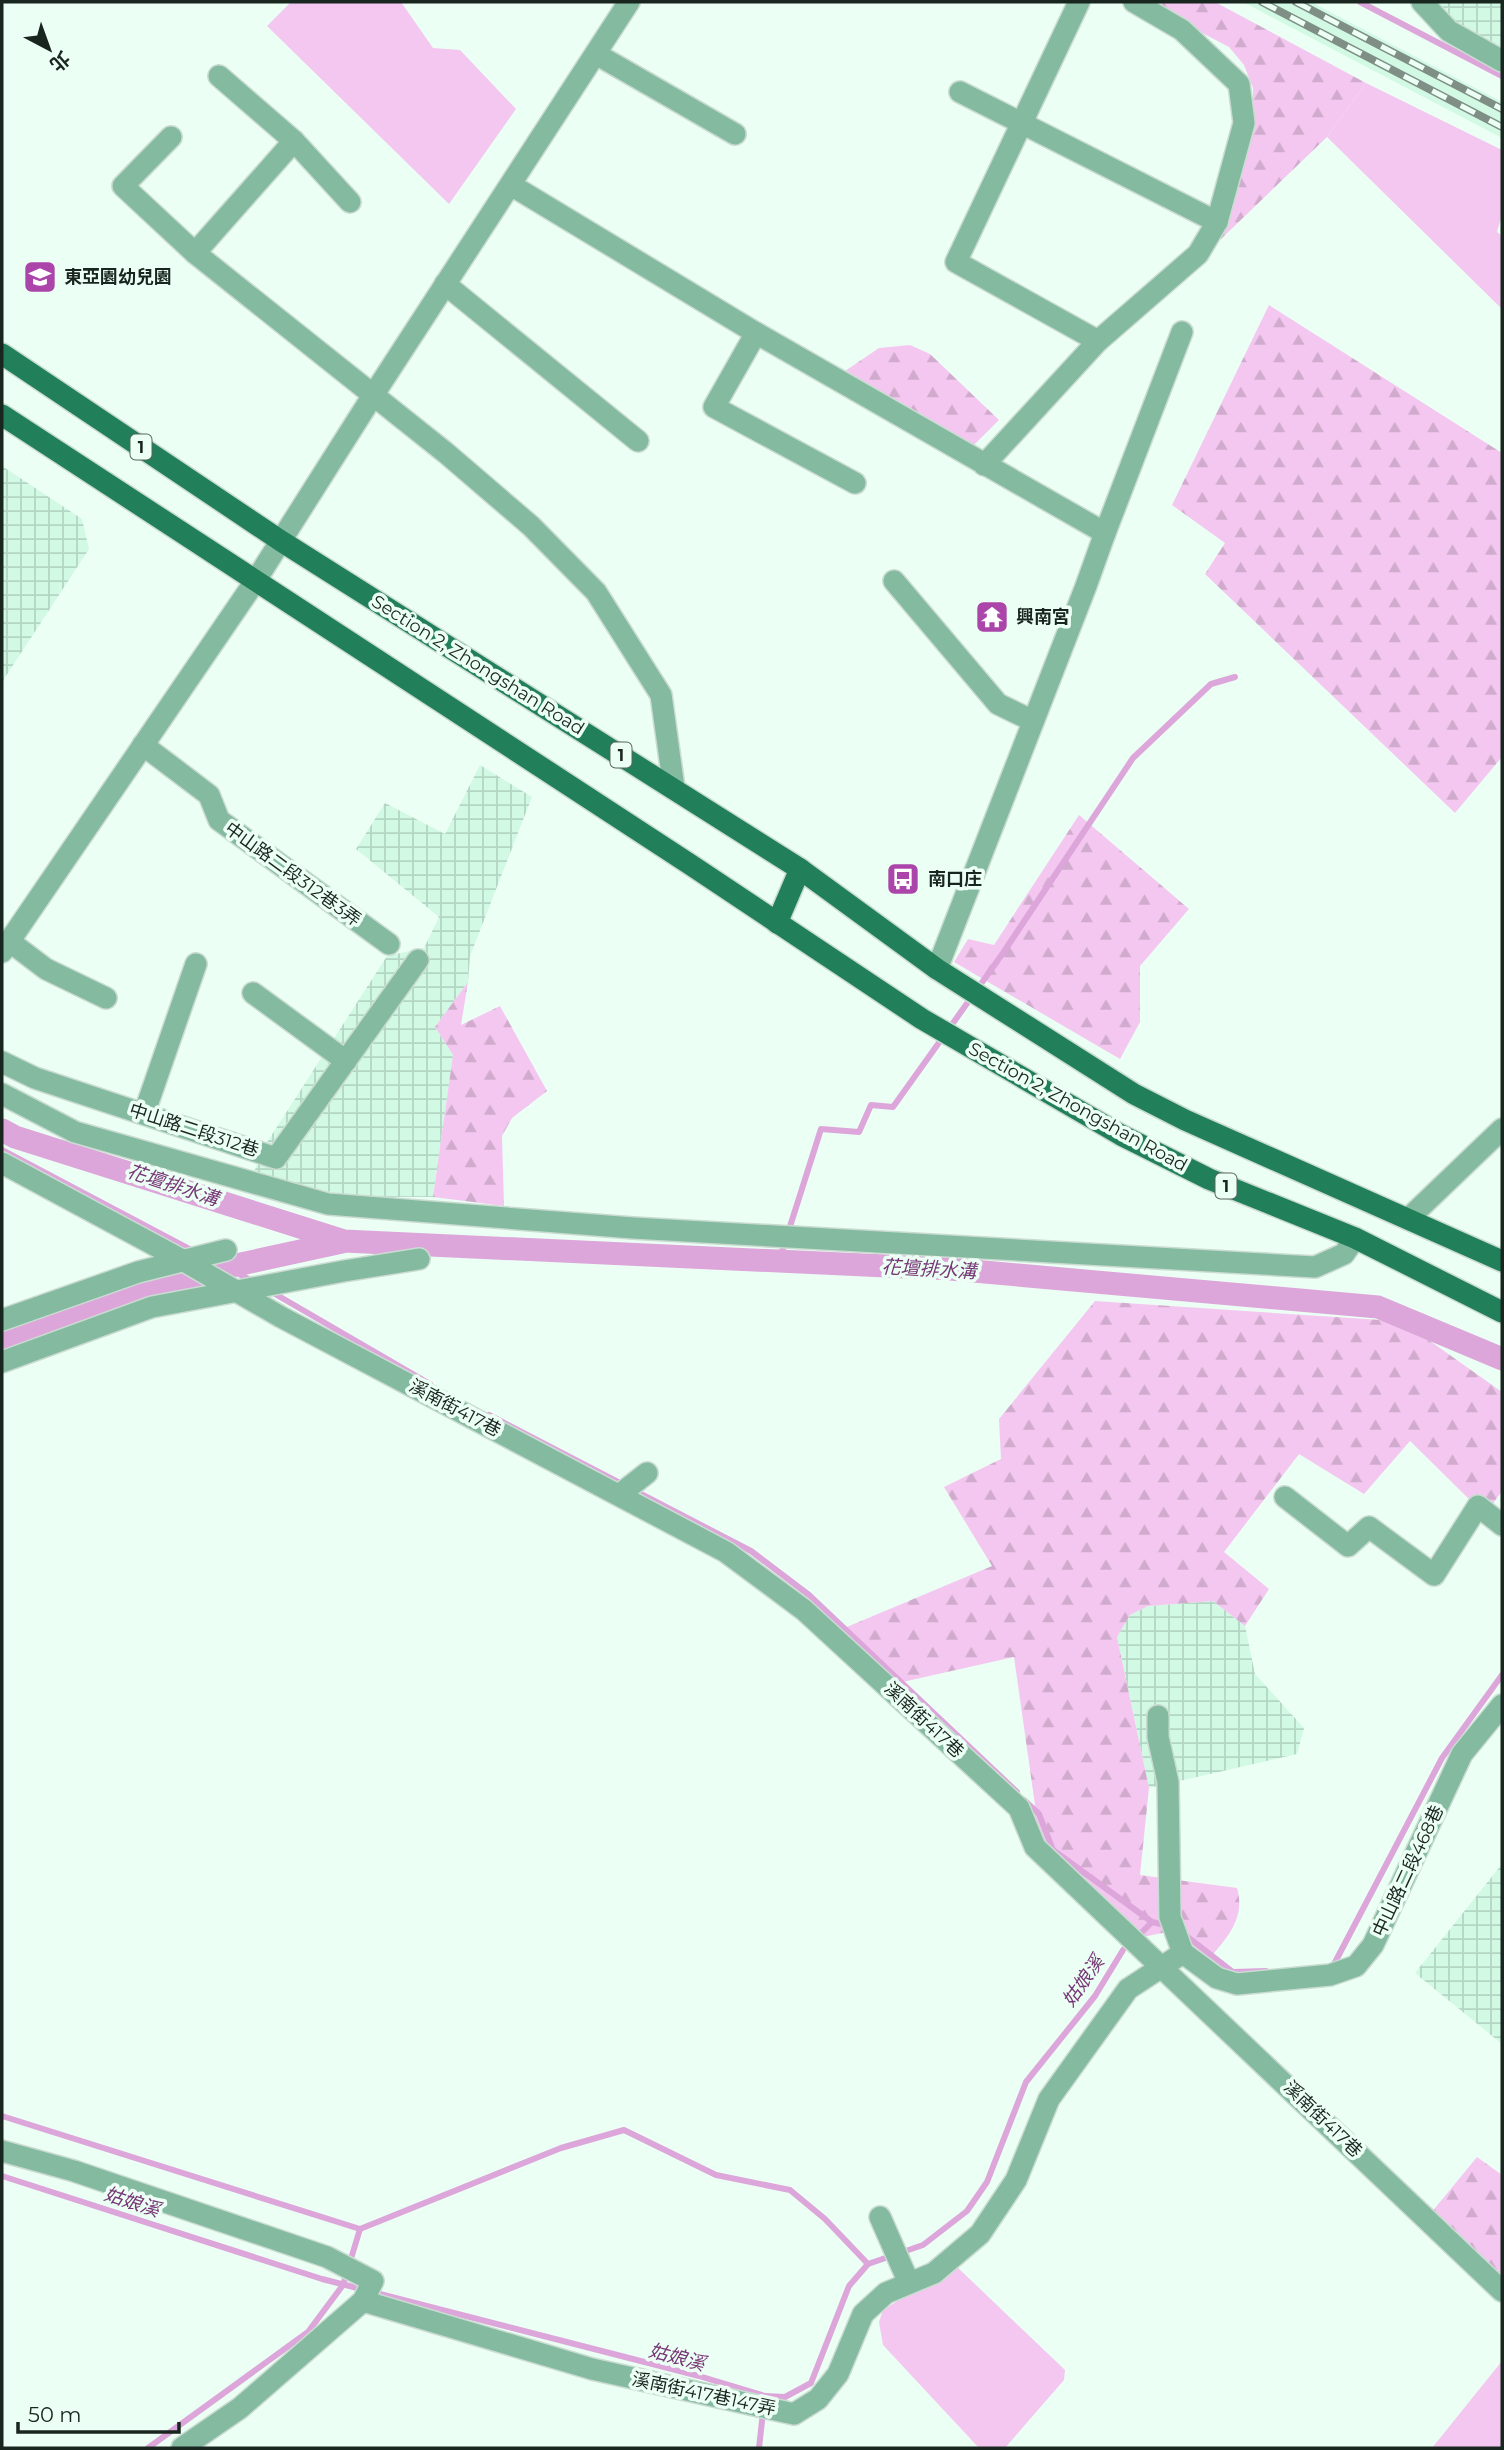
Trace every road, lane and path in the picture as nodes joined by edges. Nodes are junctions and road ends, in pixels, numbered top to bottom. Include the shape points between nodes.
1 (629, 2) edge
2 (1079, 2) edge
3 (1134, 2) edge
4 (1422, 2) edge
5 (596, 54) junction
6 (1502, 61) edge
7 (219, 76) dead end
8 (960, 92) dead end
9 (1022, 123) junction
10 (734, 134) dead end
11 (171, 137) dead end
12 (294, 141) junction
13 (510, 185) junction
14 (350, 202) dead end
15 (1217, 222) junction
16 (195, 253) junction
17 (445, 284) junction
18 (1182, 332) dead end
19 (756, 333) junction
20 (1098, 341) junction
21 (2, 354) edge
22 (372, 397) junction
23 (2, 415) edge
24 (638, 441) dead end
25 (984, 465) junction
26 (855, 483) dead end
27 (1105, 533) junction
28 (281, 541) junction
29 (256, 580) junction
30 (894, 581) dead end
31 (1033, 721) junction
32 (143, 746) junction
33 (674, 788) junction
34 (800, 869) junction
35 (777, 923) junction
36 (389, 944) dead end
37 (6, 947) edge
38 (418, 960) dead end
39 (196, 964) dead end
40 (945, 974) junction
41 (253, 993) dead end
42 (106, 998) dead end
43 (346, 1061) junction
44 (2, 1062) edge
45 (2, 1094) edge
46 (144, 1114) junction
47 (1502, 1129) edge
48 (2, 1163) edge
49 (1408, 1219) junction
50 (1355, 1238) junction
51 (226, 1250) dead end
52 (419, 1259) dead end
53 (184, 1261) junction
54 (1502, 1261) edge
55 (236, 1290) junction
56 (1502, 1312) edge
57 (2, 1320) edge
58 (2, 1362) edge
59 (647, 1472) dead end
60 (619, 1495) junction
61 (1286, 1497) dead end
62 (1502, 1525) edge
63 (1502, 1705) edge
64 (1158, 1716) dead end
65 (1183, 1953) junction
66 (1162, 1968) junction
67 (2, 2151) edge
68 (880, 2217) dead end
69 (909, 2283) junction
70 (1502, 2291) edge
71 (363, 2301) junction
72 (182, 2448) edge

1 - 5 street
2 - 9 street
3 - 15 street via 1182,30 1239,84 1244,123
4 - 6 street via 1449,31
5 - 10 street
5 - 13 street
7 - 12 street
8 - 9 street
9 - 15 street
9 - 20 street via 956,262
11 - 16 street via 124,187
12 - 14 street
12 - 16 street
13 - 17 street
13 - 19 street
15 - 20 street via 1198,254
16 - 22 street
17 - 22 street
17 - 24 street
18 - 27 street
19 - 25 street
19 - 26 street via 714,407
20 - 25 street
21 - 28 main road, Section 2, Zhongshan Road / 1
22 - 28 street
22 - 33 street via 531,526 596,593 661,695
23 - 29 main road, 1
25 - 27 street
27 - 31 street
28 - 29 street
28 - 33 main road, Section 2, Zhongshan Road / 1
29 - 32 street
29 - 35 main road, 1
30 - 31 street via 998,704
31 - 40 street
32 - 36 street, 中山路二段312巷3弄 via 209,795 219,820
32 - 37 street
33 - 34 main road, Section 2, Zhongshan Road / 1
34 - 35 main road
34 - 40 main road, Section 2, Zhongshan Road / 1
35 - 50 main road, Section 2, Zhongshan Road / 1 via 922,1019 1121,1135 1209,1179
37 - 42 street
38 - 43 street, 中山路二段312巷
39 - 46 street
40 - 49 main road, 1 via 1134,1094
41 - 43 street
43 - 46 street, 中山路二段312巷 via 276,1158
44 - 46 street, 中山路二段312巷 via 35,1079
45 - 50 street via 75,1132 328,1204 633,1228 1315,1267 1344,1254
47 - 49 street
48 - 53 street, 溪南街417巷
49 - 54 main road, 1
50 - 56 main road, Section 2, Zhongshan Road / 1
51 - 53 street
52 - 55 street
53 - 55 street, 溪南街417巷
53 - 57 street via 138,1272
55 - 58 street via 152,1307
55 - 60 street, 溪南街417巷
59 - 60 street
60 - 66 street, 溪南街417巷 via 726,1552 804,1609 1019,1808 1035,1847
61 - 62 street via 1348,1546 1370,1527 1434,1575 1478,1506
63 - 65 street, 中山路二段468巷 via 1462,1754 1373,1945 1356,1966 1331,1975 1237,1984 1217,1979
64 - 65 street via 1168,1782 1170,1917
65 - 66 street
66 - 69 street, 溪南街417巷147弄 via 1128,1989 1049,2099 1016,2179 980,2234 934,2273
66 - 70 street, 溪南街417巷
67 - 71 street via 327,2257 373,2281
68 - 69 street
69 - 71 street, 溪南街417巷147弄 via 886,2293 863,2314 838,2374 818,2399 794,2414 593,2369
71 - 72 street via 240,2408

